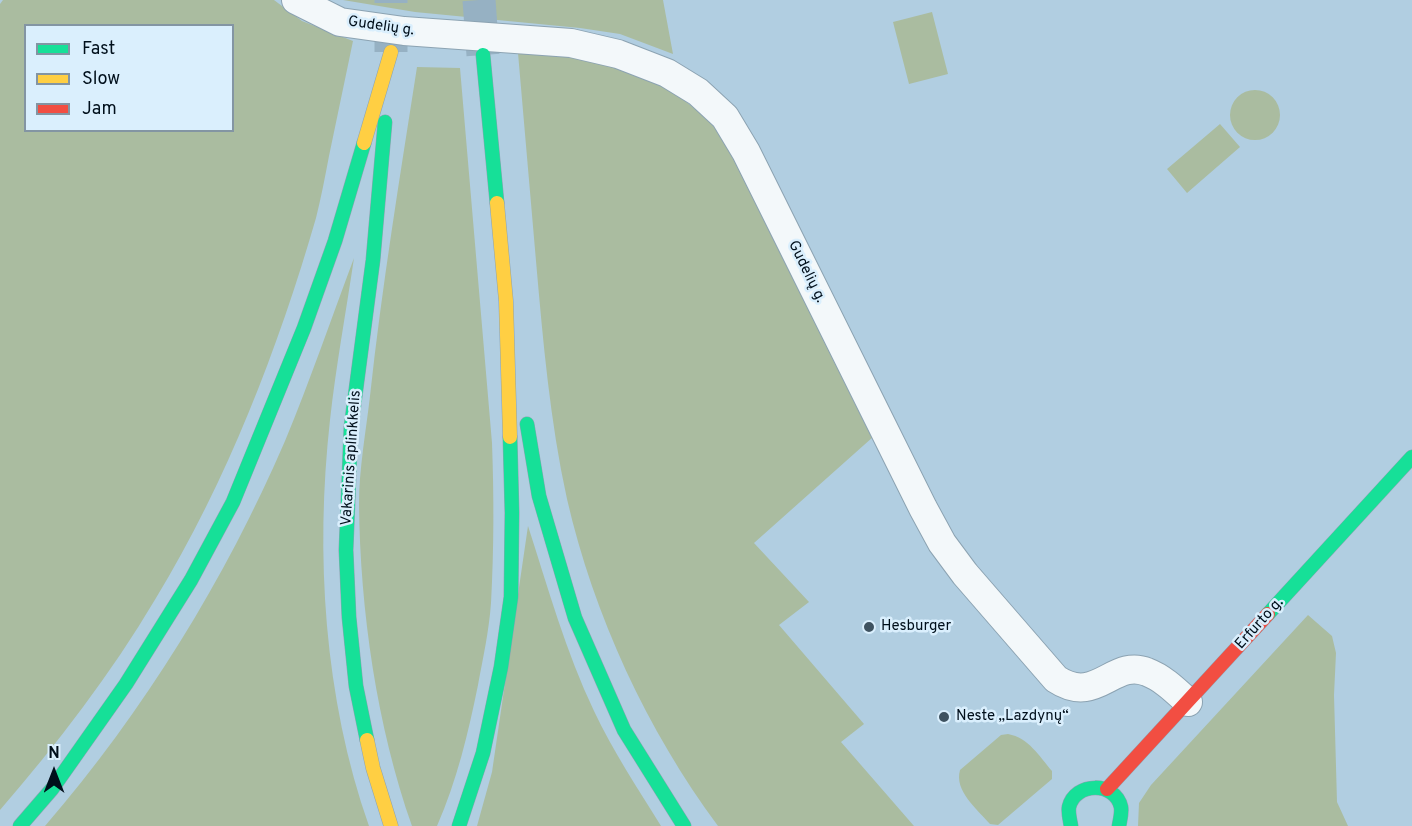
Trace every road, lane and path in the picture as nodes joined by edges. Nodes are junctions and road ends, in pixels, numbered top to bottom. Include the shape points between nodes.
1 (296, 0) edge
2 (483, 55) tunnel mouth
3 (506, 301) junction
4 (1412, 457) edge
5 (1188, 702) junction
6 (1107, 789) junction
7 (1068, 809) junction
8 (1053, 820) dead end
9 (20, 826) edge
10 (391, 826) edge
11 (459, 826) edge
12 (684, 826) edge
13 (1071, 826) edge
14 (1119, 826) edge

1 - 5 street, Gudelių g. via 340,22 404,31 572,43 618,54 667,73 698,92 725,117 746,152 923,508 965,574 1063,684 1086,688 1134,669 1147,671
2 - 3 main road
3 - 11 main road via 513,513 511,597 483,753
3 - 12 main road via 539,496 575,618 624,730
4 - 5 main road, Erfurto g.
5 - 6 main road, Erfurto g.
6 - 7 main road via 1086,788 1071,800
6 - 14 main road via 1121,806
7 - 8 main road
7 - 13 main road
9 - 10 main road, Vakarinis aplinkkelis via 52,789 126,684 191,580 232,502 304,328 335,241 391,52 373,260 351,427 346,550 356,686

